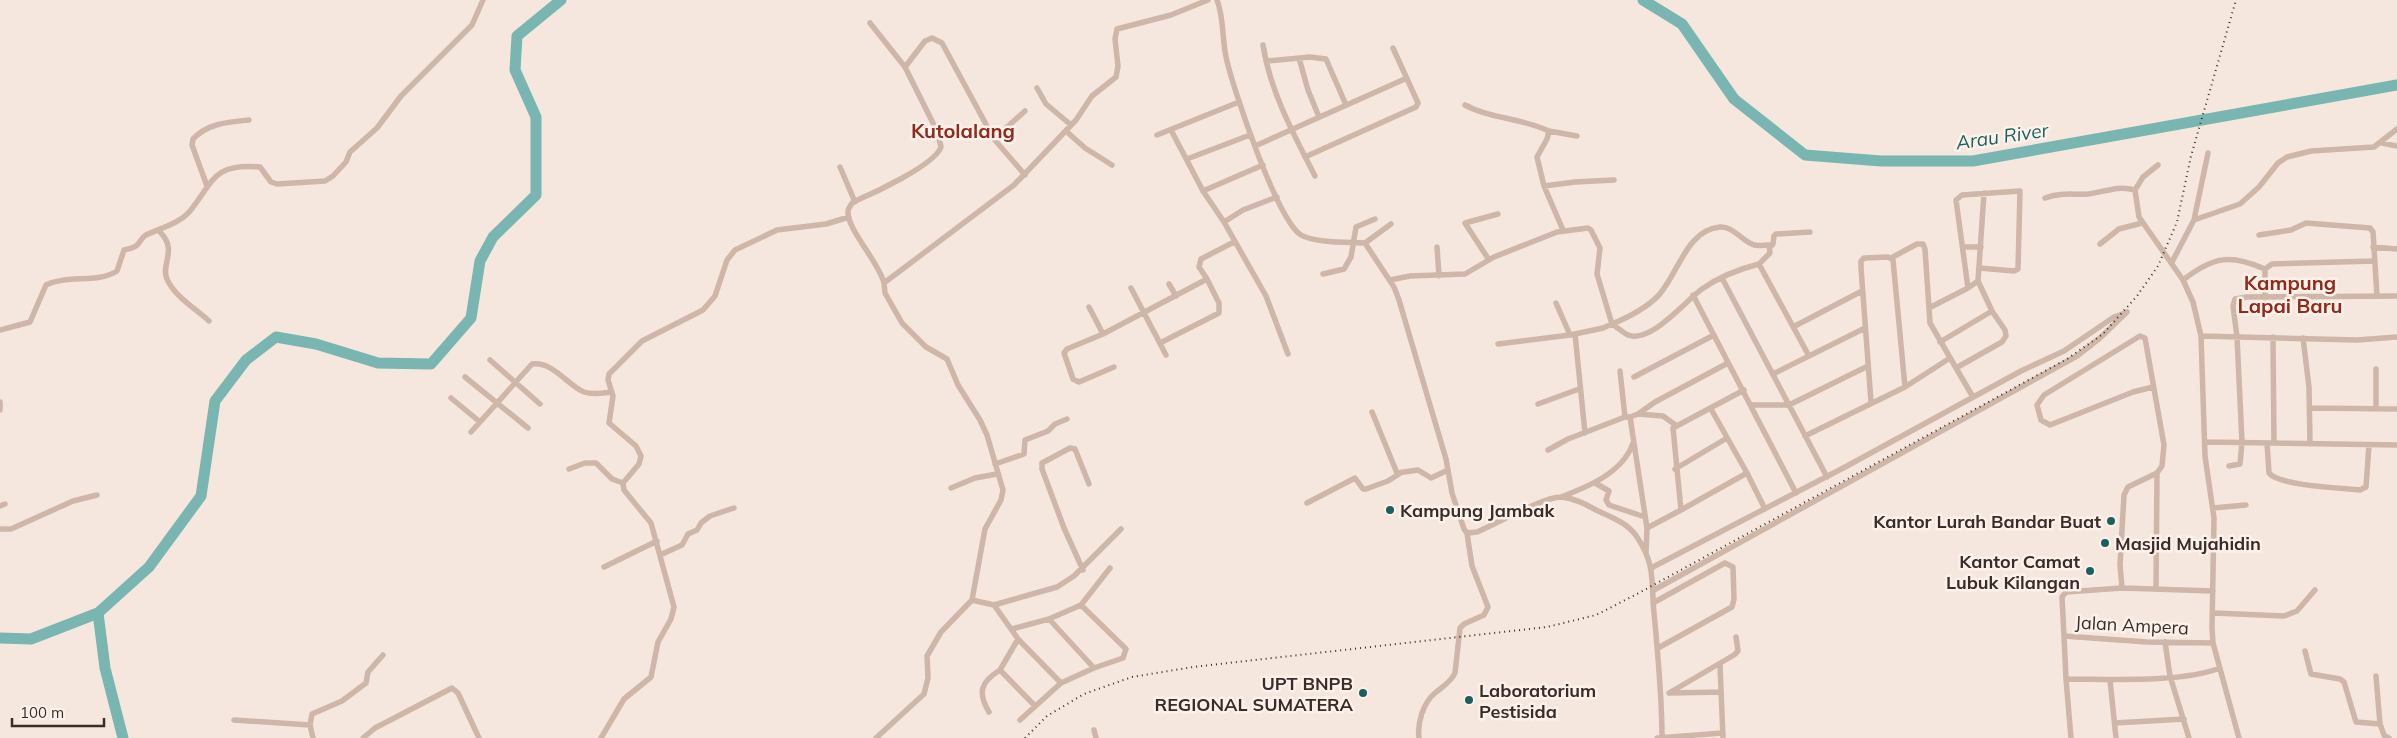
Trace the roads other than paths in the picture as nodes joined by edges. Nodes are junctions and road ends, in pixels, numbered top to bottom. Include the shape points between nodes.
1 (483, 0) edge
2 (1208, 0) edge
3 (1217, 0) edge
4 (870, 23) dead end
5 (1263, 45) dead end
6 (1393, 48) dead end
7 (1299, 58) junction
8 (1266, 61) junction
9 (905, 67) junction
10 (1407, 78) junction
11 (1037, 88) dead end
12 (1239, 102) junction
13 (1346, 105) junction
14 (1465, 105) dead end
15 (1025, 111) dead end
16 (1319, 117) junction
17 (249, 120) dead end
18 (1071, 126) junction
19 (1293, 129) junction
20 (2397, 129) edge
21 (1171, 130) junction
22 (1066, 131) junction
23 (1549, 131) junction
24 (1157, 135) dead end
25 (1250, 135) junction
26 (1577, 136) dead end
27 (994, 140) junction
28 (2382, 143) junction
29 (1255, 146) junction
30 (2397, 146) edge
31 (2208, 153) dead end
32 (1305, 157) junction
33 (1187, 159) junction
34 (1263, 164) junction
35 (1112, 165) dead end
36 (2158, 165) dead end
37 (840, 167) dead end
38 (1025, 175) junction
39 (1315, 176) dead end
40 (1614, 180) dead end
41 (207, 186) junction
42 (1544, 186) junction
43 (2135, 190) junction
44 (1203, 191) junction
45 (1984, 193) junction
46 (1277, 197) junction
47 (2046, 198) dead end
48 (855, 202) junction
49 (1498, 214) dead end
50 (849, 217) junction
51 (1375, 219) dead end
52 (2194, 220) junction
53 (1224, 222) junction
54 (2142, 223) junction
55 (1391, 224) dead end
56 (1563, 230) junction
57 (159, 231) junction
58 (1810, 232) dead end
59 (2259, 235) dead end
60 (1234, 242) junction
61 (1354, 242) junction
62 (1365, 243) junction
63 (2100, 244) dead end
64 (1437, 247) dead end
65 (1770, 247) junction
66 (1963, 247) junction
67 (1981, 247) junction
68 (2373, 247) junction
69 (2397, 248) edge
70 (1891, 258) junction
71 (1489, 260) junction
72 (2374, 261) junction
73 (2172, 262) junction
74 (1759, 264) junction
75 (1979, 268) junction
76 (2265, 269) junction
77 (1323, 274) dead end
78 (1439, 276) junction
79 (1722, 278) junction
80 (1207, 280) junction
81 (1390, 280) junction
82 (2183, 280) junction
83 (1978, 281) junction
84 (884, 283) junction
85 (1169, 284) dead end
86 (1131, 288) dead end
87 (1968, 288) junction
88 (1862, 291) junction
89 (1693, 295) junction
90 (1176, 296) junction
91 (2377, 296) junction
92 (2397, 296) edge
93 (2265, 298) junction
94 (1556, 303) dead end
95 (1089, 307) dead end
96 (1929, 308) junction
97 (1992, 311) junction
98 (1145, 312) junction
99 (209, 321) dead end
100 (1612, 324) junction
101 (1793, 327) junction
102 (1865, 328) junction
103 (0, 330) edge
104 (1103, 334) junction
105 (1572, 335) junction
106 (1714, 335) junction
107 (2201, 336) junction
108 (2237, 337) junction
109 (2273, 337) junction
110 (2397, 337) edge
111 (2303, 338) junction
112 (1162, 342) junction
113 (1940, 342) junction
114 (1498, 344) dead end
115 (1288, 354) dead end
116 (1166, 355) dead end
117 (1808, 356) junction
118 (1950, 358) junction
119 (490, 360) dead end
120 (1728, 363) junction
121 (1868, 366) junction
122 (1114, 367) dead end
123 (1956, 368) junction
124 (2376, 369) dead end
125 (1620, 371) dead end
126 (1773, 374) junction
127 (465, 377) dead end
128 (1634, 377) dead end
129 (515, 382) junction
130 (1905, 387) junction
131 (2154, 387) junction
132 (1579, 388) junction
133 (1744, 390) junction
134 (612, 392) junction
135 (1973, 397) junction
136 (451, 398) dead end
137 (0, 402) edge
138 (1872, 402) junction
139 (497, 403) junction
140 (540, 404) dead end
141 (1538, 404) dead end
142 (1751, 405) junction
143 (1789, 405) junction
144 (1711, 408) junction
145 (2310, 408) junction
146 (2376, 408) junction
147 (2397, 408) edge
148 (0, 410) edge
149 (1372, 412) dead end
150 (1638, 414) junction
151 (1627, 417) junction
152 (1067, 419) dead end
153 (480, 422) junction
154 (1676, 426) junction
155 (528, 428) dead end
156 (471, 432) dead end
157 (1585, 433) junction
158 (1805, 436) junction
159 (1727, 438) junction
160 (1634, 441) junction
161 (2205, 442) junction
162 (2242, 442) junction
163 (2267, 443) junction
164 (2274, 443) junction
165 (2310, 444) junction
166 (2369, 445) junction
167 (2397, 446) edge
168 (1548, 450) dead end
169 (995, 464) junction
170 (2229, 466) dead end
171 (570, 469) dead end
172 (1675, 469) junction
173 (1448, 470) junction
174 (2157, 473) junction
175 (997, 474) junction
176 (1399, 474) junction
177 (1747, 474) junction
178 (1827, 477) junction
179 (623, 483) junction
180 (1595, 483) junction
181 (1089, 484) dead end
182 (951, 488) dead end
183 (1796, 493) junction
184 (97, 495) dead end
185 (1560, 497) junction
186 (1307, 503) dead end
187 (2246, 505) dead end
188 (734, 508) dead end
189 (2213, 508) junction
190 (1765, 509) junction
191 (1680, 510) junction
192 (1645, 517) junction
193 (1646, 528) junction
194 (1121, 529) dead end
195 (0, 530) edge
196 (1467, 533) junction
197 (656, 541) junction
198 (1646, 554) junction
199 (660, 555) junction
200 (604, 568) dead end
201 (1110, 568) dead end
202 (1652, 568) junction
203 (1083, 570) junction
204 (2122, 588) junction
205 (2156, 589) junction
206 (1654, 590) junction
207 (2315, 590) dead end
208 (2214, 592) junction
209 (972, 600) junction
210 (1653, 603) junction
211 (994, 605) junction
212 (1081, 605) junction
213 (2213, 613) junction
214 (1049, 619) junction
215 (1012, 629) junction
216 (2064, 636) junction
217 (1736, 637) dead end
218 (1018, 639) junction
219 (2165, 642) junction
220 (2213, 643) junction
221 (1658, 648) junction
222 (2305, 651) dead end
223 (383, 655) dead end
224 (1720, 665) junction
225 (1094, 668) junction
226 (2220, 668) junction
227 (1000, 670) junction
228 (2170, 676) junction
229 (2376, 676) dead end
230 (2066, 678) junction
231 (2110, 680) junction
232 (1061, 683) junction
233 (1721, 692) junction
234 (1662, 693) junction
235 (1670, 693) junction
236 (1035, 706) junction
237 (988, 712) dead end
238 (2184, 719) junction
239 (234, 720) dead end
240 (1020, 720) dead end
241 (2115, 723) junction
242 (2380, 724) junction
243 (310, 725) junction
244 (1094, 730) dead end
245 (1723, 736) edge
246 (313, 738) edge
247 (363, 738) edge
248 (479, 738) edge
249 (601, 738) edge
250 (876, 738) edge
251 (1096, 738) edge
252 (1419, 738) edge
253 (1660, 738) edge
254 (2071, 738) edge
255 (2116, 738) edge
256 (2189, 738) edge
257 (2239, 738) edge
258 (2389, 738) edge

1 - 41 street via 472,25 401,96 377,128 350,152 346,162 333,176 325,181 274,184 263,169 254,166 220,173
2 - 18 street via 1116,30 1116,77 1092,96
3 - 12 street via 1226,56
4 - 9 street
5 - 8 street
6 - 10 street
7 - 8 street
7 - 13 street via 1326,59
7 - 16 street
8 - 19 street
9 - 27 street via 925,41 932,38 942,43
9 - 48 street via 937,131 941,147 934,158
10 - 13 street
10 - 32 street via 1418,103 1416,108
11 - 18 street via 1046,104
12 - 21 street
12 - 25 street
13 - 16 street
14 - 23 street via 1486,115
15 - 27 street
16 - 19 street
17 - 41 street via 221,123 193,139 192,145
18 - 22 street
19 - 29 street
19 - 32 street
20 - 28 street
21 - 24 street
21 - 33 street
22 - 35 street
22 - 38 street
23 - 26 street
23 - 42 street via 1537,157
25 - 29 street
25 - 33 street
27 - 38 street
28 - 30 street
28 - 52 street via 2370,148 2311,151 2287,157 2240,204
29 - 34 street
31 - 52 street
32 - 39 street
33 - 44 street
34 - 44 street
34 - 46 street
36 - 43 street via 2143,177
37 - 48 street
38 - 84 street
40 - 42 street
41 - 57 street via 190,211
42 - 56 street
43 - 47 street via 2118,187 2090,194 2063,193
43 - 54 street
44 - 53 street
45 - 66 street via 1962,195 1956,200
45 - 67 street
45 - 75 street via 2018,190 2022,193 2018,269
46 - 53 street via 1243,210
46 - 61 street via 1293,227 1304,237
48 - 50 street via 849,207
49 - 71 street via 1465,223
50 - 84 street
50 - 134 street via 826,224 777,230 735,250 727,260 710,304 696,315 659,331 636,346 609,374
51 - 61 street via 1356,227
52 - 73 street
53 - 60 street
54 - 63 street via 2119,229
54 - 73 street, Jalan Ampera
55 - 62 street
56 - 71 street
56 - 100 street via 1592,230 1600,248 1598,282
57 - 99 street via 169,250 167,280
57 - 103 street via 124,250 120,269 114,273 46,285 30,322
58 - 65 street via 1776,234
59 - 68 street via 2290,230 2306,223 2363,227 2372,230
60 - 80 street via 1201,258 1199,267
60 - 115 street via 1266,296
61 - 62 street
61 - 77 street via 1344,269
62 - 81 street
64 - 78 street
65 - 74 street via 1770,253
65 - 100 street via 1750,243 1729,228 1711,230 1691,244 1671,280 1656,297 1639,312
66 - 67 street
66 - 87 street
67 - 75 street
68 - 69 street
68 - 72 street
70 - 88 street via 1861,260
70 - 96 street via 1923,244
70 - 130 street
71 - 78 street via 1465,274
72 - 76 street via 2272,264
72 - 91 street
73 - 82 street, Jalan Ampera
74 - 79 street
74 - 101 street
75 - 83 street
76 - 82 street via 2243,260 2225,258
76 - 93 street
78 - 81 street
79 - 89 street
79 - 126 street
80 - 90 street
80 - 112 street via 1219,303 1219,313
81 - 173 street via 1405,318
82 - 107 street, Jalan Ampera
83 - 87 street
83 - 97 street
84 - 169 street via 885,293 902,323 926,347 947,359 958,385 984,427
85 - 90 street
86 - 98 street
87 - 96 street
88 - 101 street
88 - 102 street
89 - 100 street via 1674,316 1640,334 1629,335
89 - 106 street
90 - 98 street
91 - 92 street
91 - 93 street
93 - 108 street via 2235,300
94 - 105 street
95 - 104 street
96 - 113 street via 1930,323
97 - 113 street
97 - 123 street via 2005,330 2005,339
98 - 104 street
98 - 112 street
100 - 105 street
101 - 117 street
102 - 117 street
102 - 121 street
104 - 122 street via 1067,349 1064,356 1073,379 1079,382
105 - 114 street
105 - 132 street
106 - 120 street
106 - 128 street
107 - 108 street
107 - 161 street, Jalan Ampera
108 - 109 street
108 - 162 street
109 - 111 street
109 - 164 street
110 - 111 street via 2357,340
111 - 145 street
112 - 116 street
113 - 118 street
117 - 126 street
118 - 123 street
118 - 130 street
119 - 129 street
120 - 133 street
120 - 150 street
121 - 138 street
121 - 143 street
123 - 135 street
124 - 146 street
125 - 151 street
126 - 143 street
127 - 139 street
129 - 134 street via 530,365 539,364 556,371 582,391 595,394
129 - 139 street
129 - 140 street
130 - 138 street
131 - 131 street via 2146,340 2140,336 2044,395 2037,406 2042,420 2050,425 2133,392
131 - 174 street via 2164,445 2162,466
132 - 141 street
132 - 157 street
133 - 142 street
133 - 144 street
134 - 179 street via 609,423 636,446 641,456
135 - 178 street
135 - 206 street via 2064,351 2114,317 2127,312 2077,356
136 - 153 street
137 - 148 street
138 - 158 street
139 - 153 street
139 - 155 street
142 - 143 street
142 - 183 street
143 - 158 street
144 - 154 street
144 - 159 street
145 - 146 street
145 - 165 street
146 - 147 street
149 - 176 street
150 - 151 street
150 - 154 street via 1663,416
151 - 157 street
151 - 160 street
152 - 169 street via 1025,440 1026,452 1022,456
153 - 156 street
154 - 172 street via 1672,430
157 - 168 street
158 - 178 street
159 - 172 street
159 - 177 street
160 - 180 street via 1629,453
160 - 192 street
161 - 162 street
161 - 189 street, Jalan Ampera
162 - 163 street
162 - 170 street via 2240,464
163 - 164 street
163 - 166 street via 2269,473 2274,478 2360,490 2366,487
164 - 165 street
165 - 166 street
166 - 167 street
169 - 175 street
171 - 179 street via 596,463 612,478
172 - 191 street
173 - 176 street via 1431,478 1418,470
173 - 196 street via 1452,493
174 - 204 street via 2128,487 2124,495
174 - 205 street
175 - 182 street via 975,478
175 - 209 street via 1003,490 985,529
176 - 186 street via 1366,489 1355,478
177 - 190 street
177 - 191 street
178 - 183 street
179 - 197 street via 625,492 649,518
180 - 185 street
180 - 192 street via 1610,491 1606,500 1609,505
181 - 203 street via 1075,448 1042,463 1064,528
183 - 190 street
184 - 195 street via 73,501 12,529
185 - 196 street via 1534,505 1477,532
185 - 198 street via 1582,502 1619,521 1634,533
187 - 189 street
188 - 199 street via 710,516 688,534 684,544
189 - 208 street, Jalan Ampera
190 - 202 street
191 - 193 street
192 - 193 street
193 - 198 street
194 - 203 street
196 - 252 street via 1472,566 1488,607 1484,616 1460,628 1455,673 1427,704 1418,725
197 - 199 street
197 - 200 street
198 - 202 street
199 - 249 street via 673,600 671,619 658,642 651,678 624,700
201 - 212 street
202 - 206 street
203 - 211 street via 1057,586
204 - 205 street, Jalan Ampera
204 - 216 street, Jalan Ampera via 2064,593
205 - 208 street, Jalan Ampera
206 - 210 street
207 - 213 street via 2297,611 2284,616
208 - 213 street, Jalan Ampera
209 - 211 street
209 - 250 street via 941,632 930,650 926,662 928,686 924,694
210 - 221 street
210 - 221 street via 1725,563 1733,567 1732,607
211 - 215 street
212 - 214 street
212 - 225 street via 1126,649 1124,658
213 - 220 street, Jalan Ampera
214 - 215 street
214 - 225 street
215 - 218 street
216 - 219 street, Jalan Ampera
216 - 230 street
217 - 224 street via 1737,653
218 - 227 street
218 - 232 street
219 - 220 street, Jalan Ampera
219 - 228 street
220 - 226 street, Jalan Ampera
221 - 234 street
222 - 242 street via 2311,674 2344,682 2356,722
223 - 243 street via 368,672 366,683 342,701 312,714
224 - 233 street
224 - 235 street
225 - 232 street
226 - 228 street via 2195,675
226 - 257 street, Jalan Ampera
227 - 236 street
227 - 237 street via 990,676 982,689
228 - 231 street
228 - 238 street
229 - 242 street
230 - 231 street
230 - 254 street
231 - 241 street
232 - 236 street
233 - 235 street
233 - 245 street
234 - 235 street
234 - 253 street
236 - 240 street
238 - 241 street
238 - 256 street
239 - 243 street
241 - 255 street
242 - 258 street via 2384,735
243 - 246 street
244 - 251 street
245 - 253 street
247 - 248 street via 375,728 452,688 458,693

